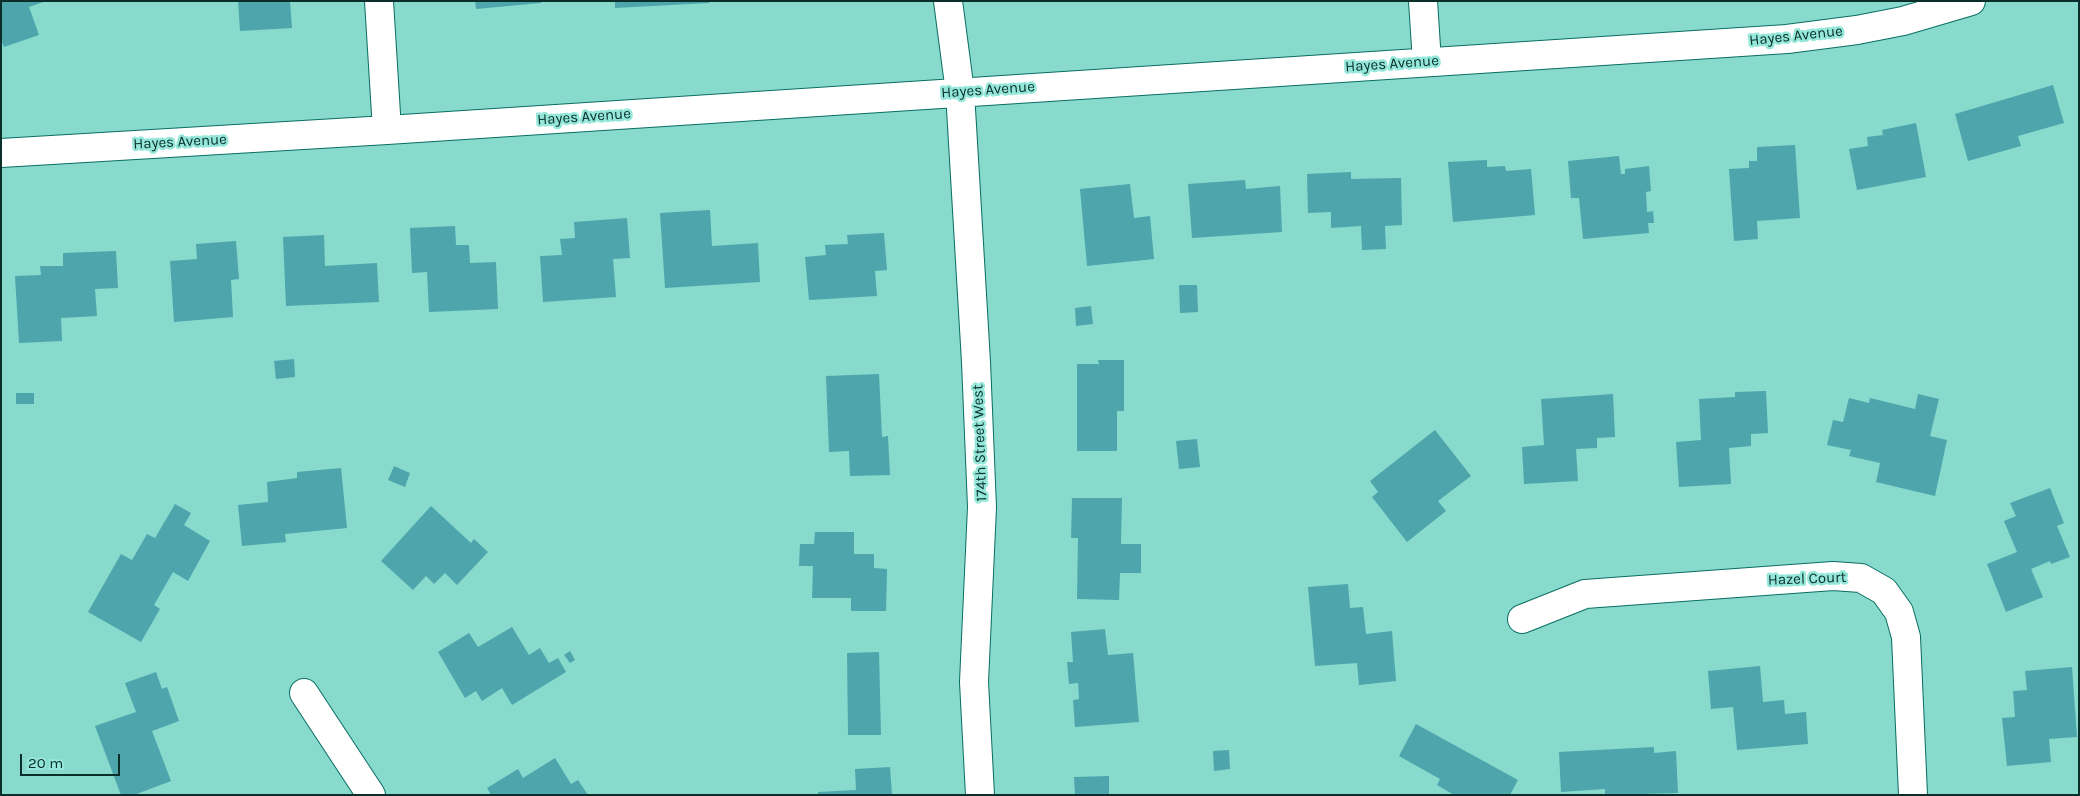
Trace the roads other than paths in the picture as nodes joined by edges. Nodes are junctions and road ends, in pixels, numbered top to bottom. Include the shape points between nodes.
1 (379, 1) edge
2 (948, 1) edge
3 (1423, 1) edge
4 (1971, 1) edge
5 (1427, 62) junction
6 (960, 92) junction
7 (387, 130) junction
8 (1, 153) edge
9 (1522, 620) dead end
10 (304, 693) dead end
11 (371, 795) edge
12 (980, 795) edge
13 (1913, 795) edge

1 - 7 street
2 - 6 street, 174th Street West
3 - 5 street
4 - 5 street, Hayes Avenue via 1884,25 1787,39
5 - 6 street, Hayes Avenue
6 - 7 street, Hayes Avenue
6 - 12 street, 174th Street West via 982,506 974,682
7 - 8 street, Hayes Avenue
9 - 13 street, Hazel Court via 1585,594 1833,576 1861,578 1884,592 1899,612 1906,637
10 - 11 street

